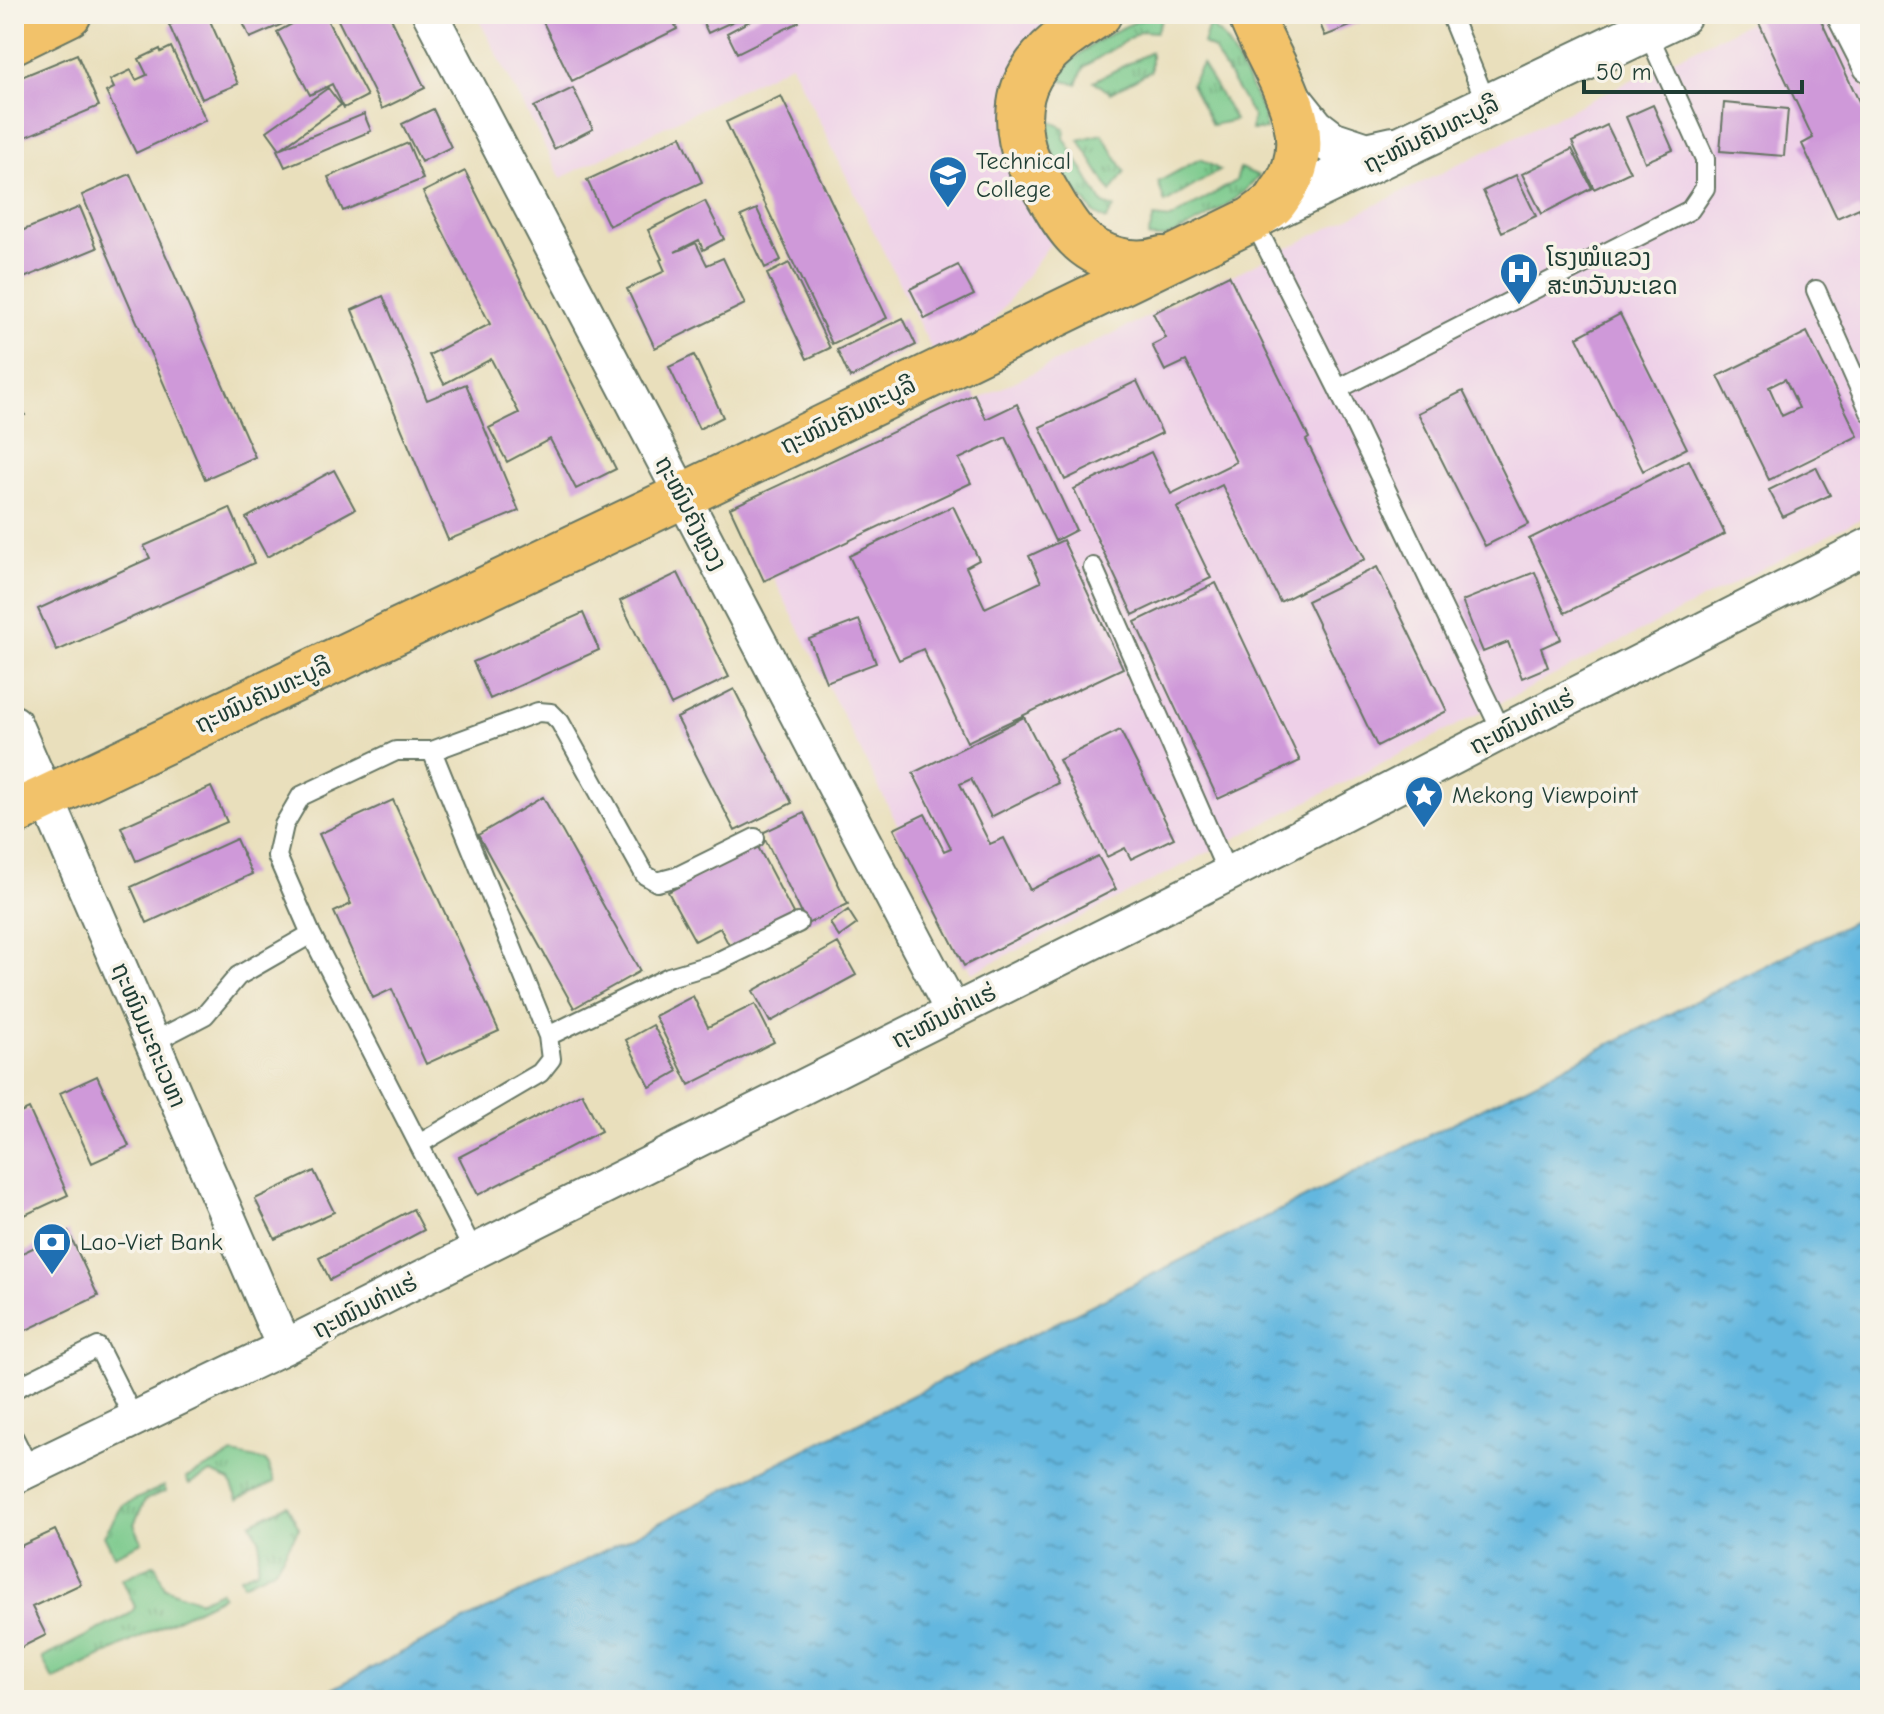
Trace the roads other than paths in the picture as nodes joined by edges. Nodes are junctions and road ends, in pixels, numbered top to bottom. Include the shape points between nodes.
1 (69, 14) edge
2 (430, 14) edge
3 (1099, 14) edge
4 (1250, 14) edge
5 (1450, 14) edge
6 (1844, 14) edge
7 (1655, 19) edge
8 (14, 41) edge
9 (1870, 65) edge
10 (1290, 99) junction
11 (1488, 107) junction
12 (1411, 144) junction
13 (1253, 219) junction
14 (1182, 253) junction
15 (1816, 290) dead end
16 (1338, 389) junction
17 (1870, 412) edge
18 (682, 496) junction
19 (1870, 545) edge
20 (1093, 567) dead end
21 (14, 723) edge
22 (1502, 732) junction
23 (432, 751) junction
24 (30, 805) edge
25 (755, 838) dead end
26 (1228, 874) junction
27 (798, 923) dead end
28 (311, 934) junction
29 (953, 1012) junction
30 (548, 1036) junction
31 (153, 1042) junction
32 (419, 1144) junction
33 (474, 1252) junction
34 (284, 1347) junction
35 (14, 1389) edge
36 (134, 1419) junction
37 (14, 1438) edge
38 (22, 1474) edge

1 - 8 main road
2 - 18 street, ຖະໜົນຄັງຫຼວງ
3 - 14 main road via 1064,37 1029,76 1020,103 1019,131 1027,159 1060,215 1099,254 1125,262 1154,262
4 - 10 main road
5 - 11 lane
6 - 9 street
7 - 11 street, ຖະໜົນຄັນທະບູລີ
7 - 16 lane via 1705,159 1705,188 1690,210
10 - 12 street via 1314,129 1348,149 1367,154
10 - 13 main road via 1299,125 1297,161 1274,202
11 - 12 street, ຖະໜົນຄັນທະບູລີ
12 - 13 street, ຖະໜົນຄັນທະບູລີ
13 - 14 main road, ຖະໜົນຄັນທະບູລີ
13 - 16 lane
14 - 18 main road, ຖະໜົນຄັນທະບູລີ
15 - 17 lane
16 - 22 lane
18 - 24 main road, ຖະໜົນຄັນທະບູລີ
18 - 29 street, ຖະໜົນຄັງຫຼວງ
19 - 22 street, ຖະໜົນທ່າແຮ່
20 - 26 lane
21 - 24 street, ຖະໜົນມະຄະເວຫາ
22 - 26 street, ຖະໜົນທ່າແຮ່
23 - 25 lane via 538,712 551,713 645,875 657,882
23 - 28 lane via 396,751 301,796 284,825 277,856
23 - 30 lane
24 - 31 street, ຖະໜົນມະຄະເວຫາ
26 - 29 street, ຖະໜົນທ່າແຮ່
27 - 30 lane
28 - 31 lane via 238,976 205,1015
28 - 32 lane
29 - 33 street, ຖະໜົນທ່າແຮ່
30 - 32 lane via 551,1059 540,1073
31 - 34 street, ຖະໜົນມະຄະເວຫາ
32 - 33 lane
33 - 34 street, ຖະໜົນທ່າແຮ່
34 - 36 street, ຖະໜົນທ່າແຮ່
35 - 36 lane via 98,1347
36 - 38 street, ຖະໜົນທ່າແຮ່
37 - 38 lane

